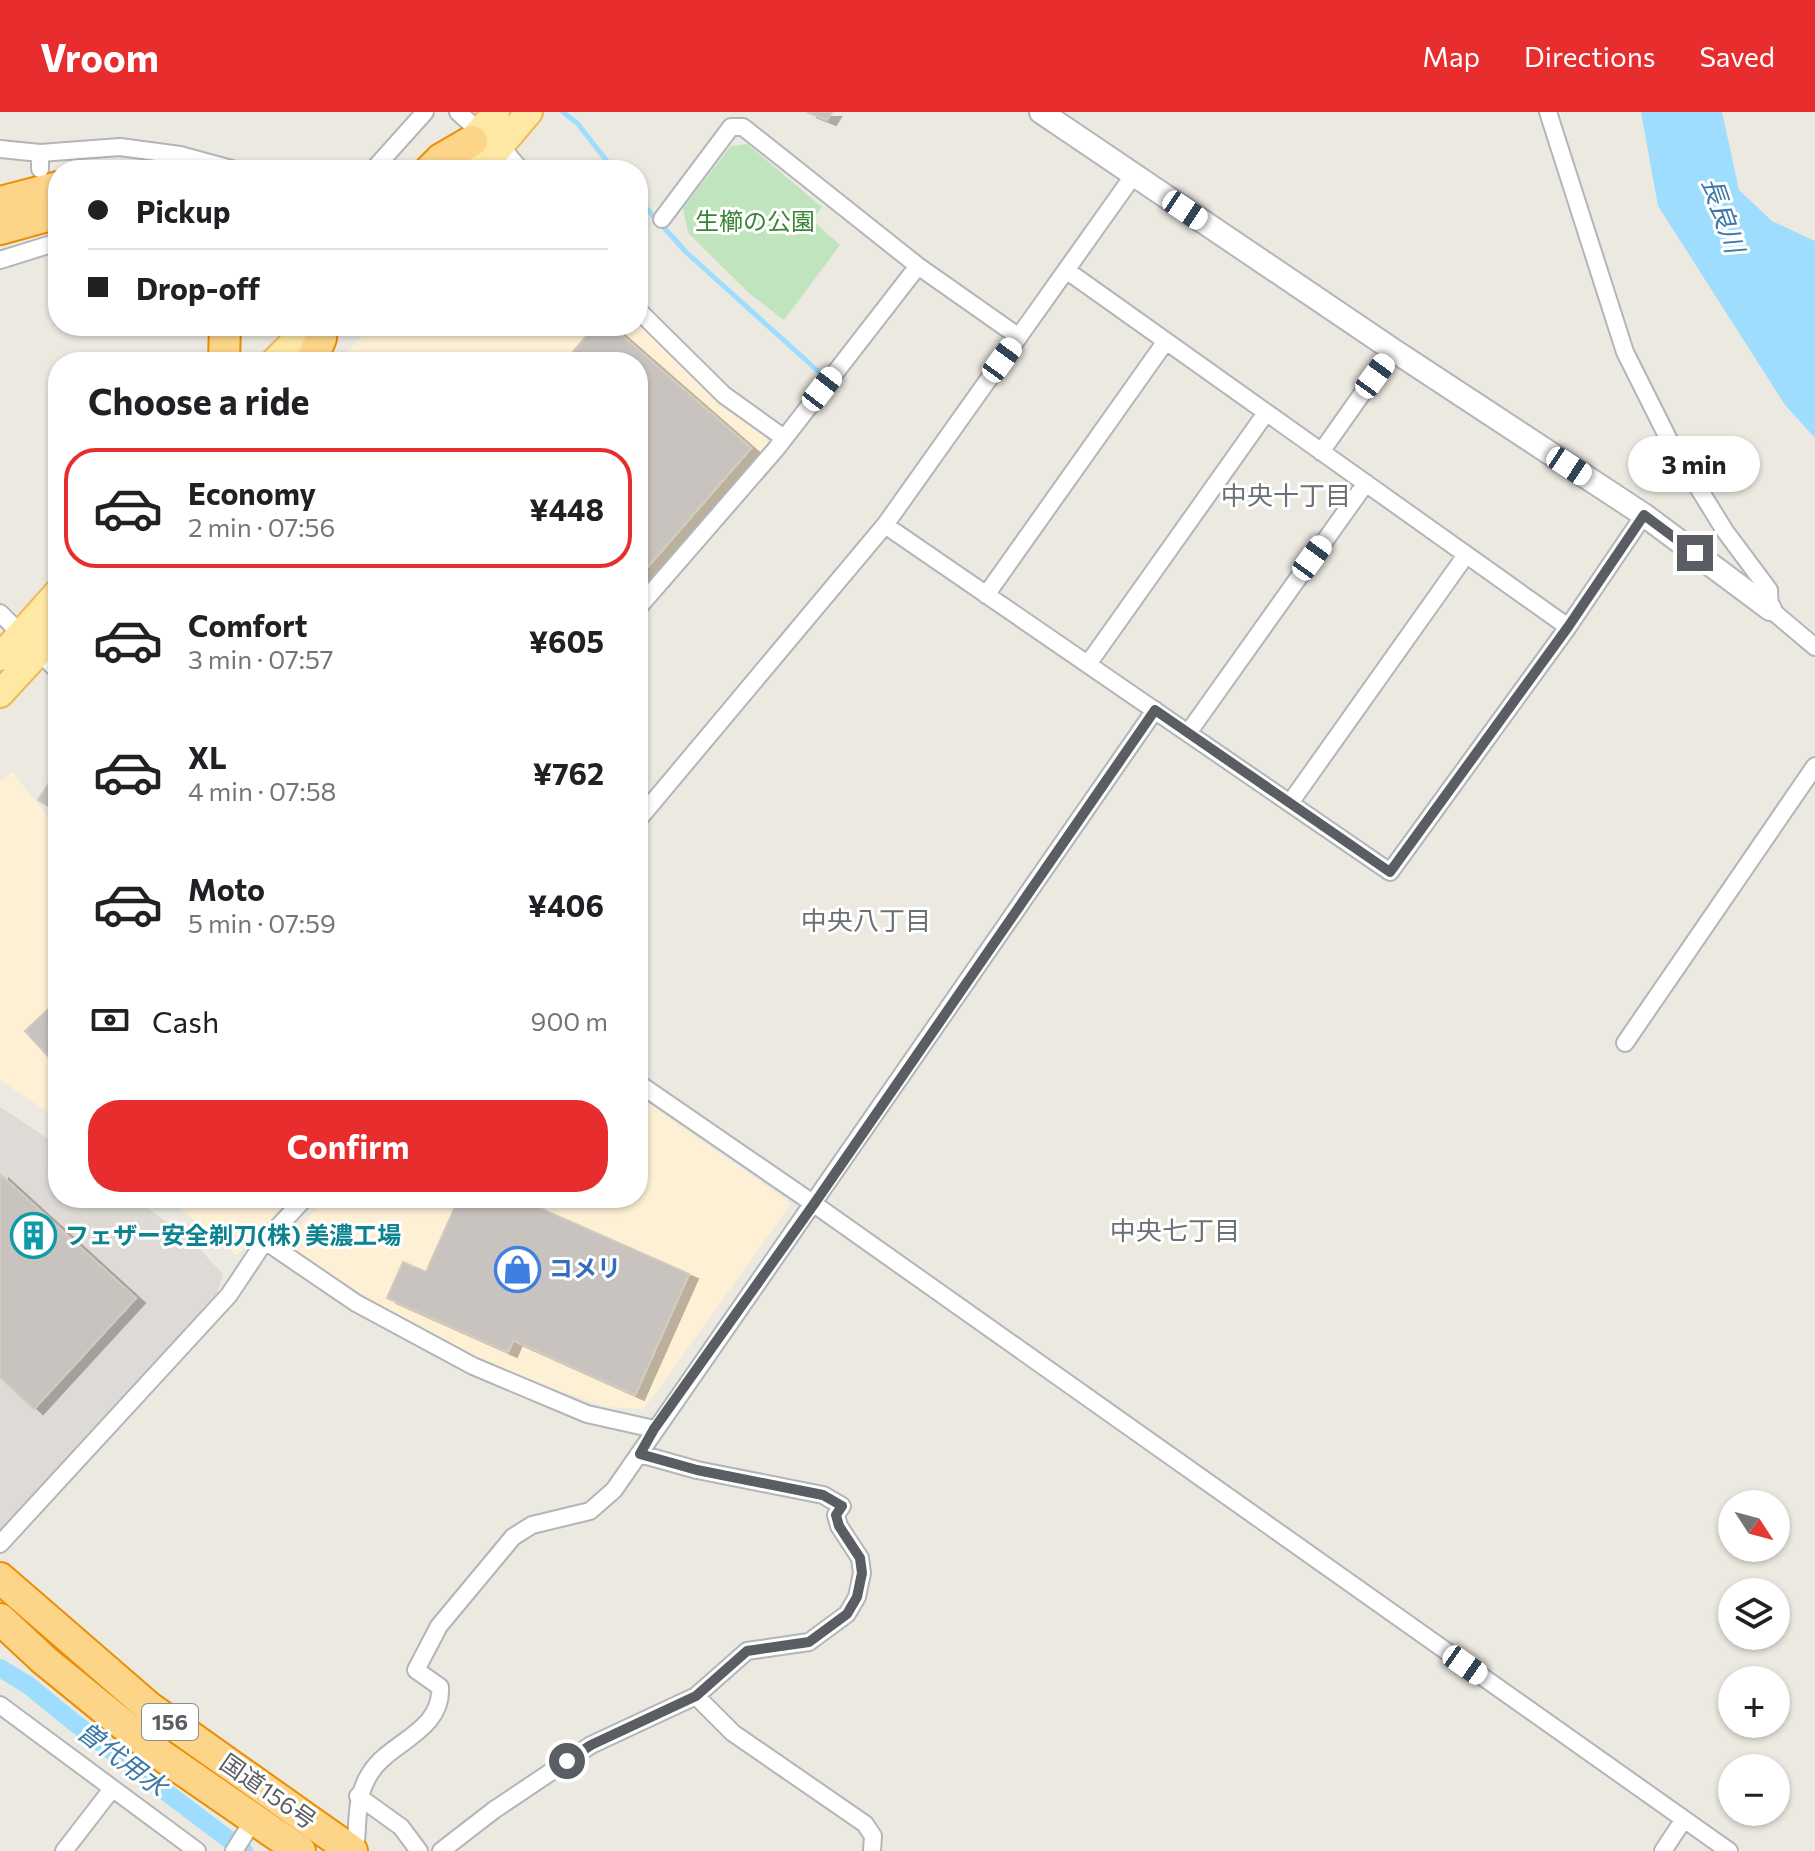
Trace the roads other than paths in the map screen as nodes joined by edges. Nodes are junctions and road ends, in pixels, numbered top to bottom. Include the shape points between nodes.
1 (425, 112) edge
2 (458, 112) edge
3 (529, 112) edge
4 (1041, 112) edge
5 (1548, 112) edge
6 (487, 133) edge
7 (0, 149) edge
8 (78, 160) edge
9 (198, 160) edge
10 (382, 160) edge
11 (440, 160) edge
12 (458, 160) edge
13 (482, 160) edge
14 (512, 160) edge
15 (46, 170) edge
16 (1133, 176) junction
17 (0, 202) edge
18 (662, 219) dead end
19 (0, 229) edge
20 (48, 231) edge
21 (48, 237) edge
22 (0, 260) edge
23 (918, 266) junction
24 (1066, 270) junction
25 (648, 320) edge
26 (299, 336) edge
27 (332, 336) edge
28 (1019, 337) junction
29 (1166, 341) junction
30 (1393, 350) junction
31 (284, 352) edge
32 (318, 352) edge
33 (1266, 413) junction
34 (784, 438) junction
35 (1321, 452) junction
36 (1366, 483) junction
37 (1644, 515) junction
38 (885, 525) junction
39 (1466, 555) junction
40 (986, 595) junction
41 (648, 596) edge
42 (1770, 609) junction
43 (48, 610) edge
44 (0, 613) edge
45 (1568, 627) junction
46 (48, 635) edge
47 (29, 644) junction
48 (1815, 647) edge
49 (0, 657) edge
50 (48, 662) edge
51 (1088, 664) junction
52 (0, 694) edge
53 (1155, 710) junction
54 (1188, 733) junction
55 (1815, 766) edge
56 (1290, 803) junction
57 (648, 808) edge
58 (1625, 1043) dead end
59 (648, 1090) edge
60 (814, 1204) junction
61 (296, 1208) edge
62 (265, 1241) junction
63 (654, 1429) junction
64 (640, 1454) junction
65 (0, 1544) edge
66 (0, 1578) edge
67 (0, 1619) edge
68 (696, 1696) junction
69 (1, 1709) edge
70 (112, 1789) junction
71 (358, 1796) junction
72 (1684, 1819) junction
73 (244, 1836) edge
74 (64, 1851) edge
75 (197, 1851) edge
76 (300, 1851) edge
77 (353, 1851) edge
78 (419, 1851) edge
79 (441, 1851) edge
80 (872, 1851) edge
81 (1663, 1851) edge
82 (1729, 1851) edge

1 - 10 street
2 - 6 street
3 - 6 main road
4 - 16 street
5 - 42 street via 1625,352 1670,442 1769,590
6 - 11 highway
6 - 12 main road
6 - 13 main road
6 - 14 street
7 - 15 street
8 - 9 street via 120,147
15 - 17 highway
16 - 24 street
16 - 30 street
18 - 23 street via 731,127 743,127
19 - 20 highway
21 - 22 street
23 - 28 street
23 - 34 street
24 - 28 street
24 - 29 street
25 - 34 street via 724,395
26 - 31 main road
27 - 32 main road
28 - 38 street
29 - 33 street
29 - 40 street
30 - 35 street
30 - 37 street
33 - 35 street
33 - 51 street
34 - 41 street
35 - 36 street
36 - 39 street
36 - 54 street
37 - 42 street
37 - 45 street
38 - 40 street
38 - 57 street
39 - 45 street
39 - 56 street
40 - 51 street
42 - 48 street
43 - 47 main road
44 - 47 street
45 - 56 street via 1390,872
46 - 47 main road
47 - 49 main road
47 - 50 street
47 - 52 main road
51 - 53 street
53 - 54 street
53 - 60 street
54 - 56 street
55 - 58 street
59 - 60 street
60 - 63 street
60 - 72 street
61 - 62 street
62 - 63 street via 356,1303 473,1366 587,1414
62 - 65 street via 229,1295
63 - 64 street
64 - 68 street via 823,1495 842,1506 836,1515 839,1526 860,1558 857,1597 847,1614 809,1642 747,1651
64 - 71 street via 614,1490 590,1511 532,1525 513,1537 439,1626 416,1670 440,1687 441,1701 422,1728 372,1769
66 - 77 highway, 国道156号 / 156 via 150,1708
67 - 73 highway, 国道156号 / 156 via 158,1753
68 - 79 street via 591,1745
68 - 80 street via 733,1733 865,1824 873,1836
69 - 70 street
70 - 74 street
70 - 75 street
71 - 77 street
71 - 78 street via 401,1827
72 - 81 street
72 - 82 street
73 - 76 highway, 国道156号 / 156

